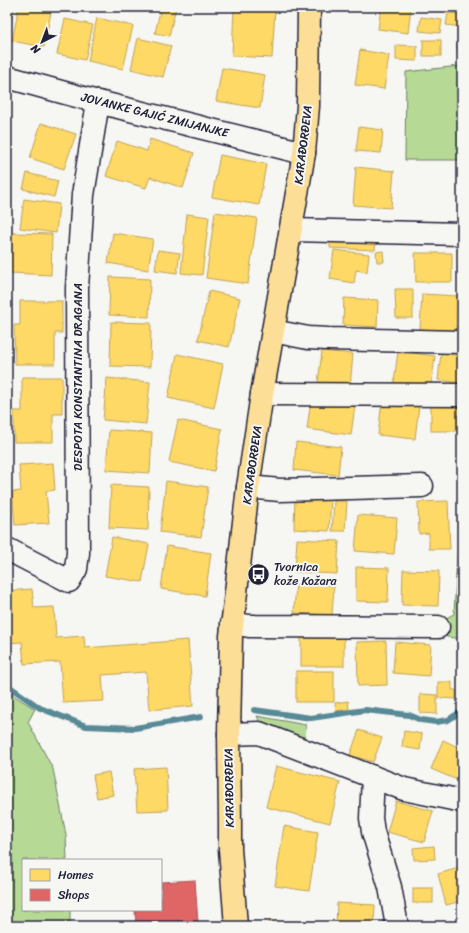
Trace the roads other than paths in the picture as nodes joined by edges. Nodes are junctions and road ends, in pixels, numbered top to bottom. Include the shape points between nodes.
1 (309, 7) edge
2 (7, 77) edge
3 (98, 102) junction
4 (304, 153) junction
5 (291, 230) junction
6 (462, 234) edge
7 (273, 331) junction
8 (462, 342) edge
9 (262, 394) junction
10 (462, 395) edge
11 (422, 486) dead end
12 (248, 487) junction
13 (7, 549) edge
14 (232, 623) junction
15 (438, 627) dead end
16 (229, 734) junction
17 (373, 777) junction
18 (462, 801) edge
19 (236, 926) edge
20 (397, 926) edge

1 - 4 main road, KARAĐORĐEVA via 308,106
2 - 3 street, JOVANKE GAJIĆ ZMIJANJKE
3 - 4 street, JOVANKE GAJIĆ ZMIJANJKE
3 - 13 street, DESPOTA KONSTANTINA DRAGANA via 83,195 77,288 76,569 69,582
4 - 5 main road, KARAĐORĐEVA
5 - 6 street
5 - 7 main road, KARAĐORĐEVA
7 - 8 street via 308,338
7 - 9 main road, KARAĐORĐEVA
9 - 10 street
9 - 12 main road, KARAĐORĐEVA
11 - 12 street via 280,490
12 - 14 main road, KARAĐORĐEVA
14 - 15 street via 249,626
14 - 16 main road, KARAĐORĐEVA
16 - 17 street via 259,733
16 - 19 main road, KARAĐORĐEVA via 230,849
17 - 18 street via 404,789
17 - 20 street via 370,818 390,887

